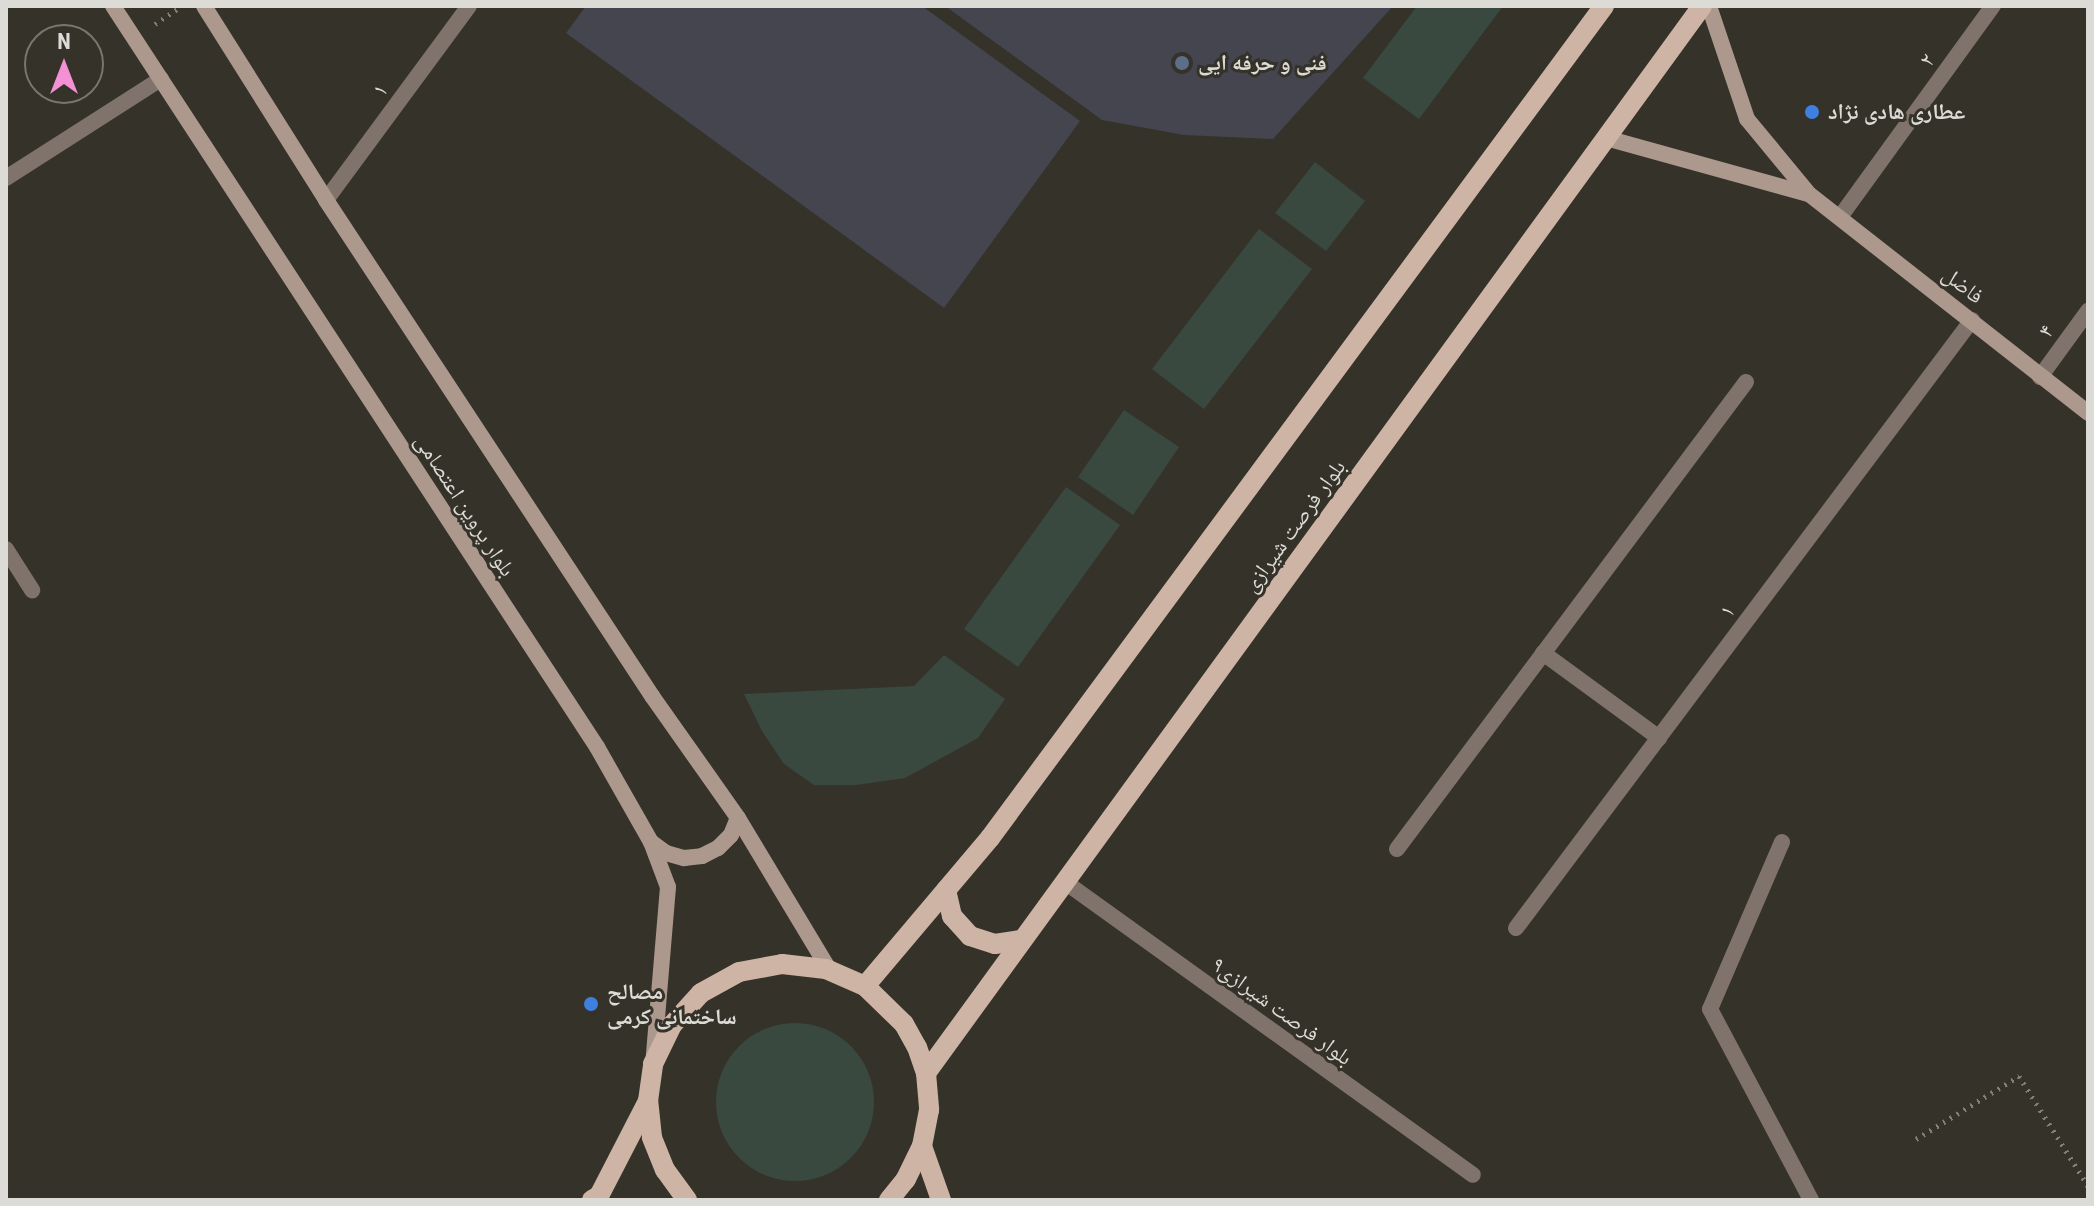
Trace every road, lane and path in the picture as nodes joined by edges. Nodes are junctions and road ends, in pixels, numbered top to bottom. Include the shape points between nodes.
1 (113, 6) edge
2 (204, 6) edge
3 (469, 6) edge
4 (1604, 6) edge
5 (1702, 6) edge
6 (1709, 6) edge
7 (1993, 6) edge
8 (161, 79) junction
9 (1606, 138) junction
10 (6, 178) edge
11 (1809, 194) junction
12 (326, 200) junction
13 (1840, 217) junction
14 (2088, 311) edge
15 (1972, 320) junction
16 (2040, 377) junction
17 (1746, 382) dead end
18 (2088, 413) edge
19 (6, 549) edge
20 (32, 590) dead end
21 (1543, 653) junction
22 (1659, 738) junction
23 (738, 818) junction
24 (651, 842) junction
25 (1782, 842) dead end
26 (1397, 849) dead end
27 (1065, 882) junction
28 (946, 890) junction
29 (1516, 928) dead end
30 (1021, 940) junction
31 (830, 971) junction
32 (865, 986) junction
33 (653, 1064) junction
34 (926, 1073) junction
35 (648, 1101) junction
36 (1916, 1139) dead end
37 (922, 1146) junction
38 (1473, 1175) dead end
39 (2088, 1186) edge
40 (592, 1200) edge
41 (687, 1200) edge
42 (889, 1200) edge
43 (941, 1200) edge
44 (1811, 1200) edge

1 - 8 street, بلوار پروین اعتصامی
2 - 12 street
3 - 12 street, ۱
4 - 28 main road
5 - 9 main road, بلوار فرصت شیرازی
6 - 11 street, فاضل via 1747,119
7 - 13 street, ۲
8 - 10 street
8 - 24 street, بلوار پروین اعتصامی via 597,747
9 - 11 street, فاضل
9 - 27 main road, بلوار فرصت شیرازی
11 - 13 street, فاضل
12 - 23 street
13 - 15 street, فاضل
14 - 16 street, ۴
15 - 16 street, فاضل
15 - 22 street, ۱
16 - 18 street, فاضل
17 - 21 street
19 - 20 street
21 - 22 street
21 - 26 street
22 - 29 street, ۱
23 - 24 street via 731,835 702,856 684,858
23 - 31 street
24 - 33 street, بلوار پروین اعتصامی via 668,887
25 - 44 street via 1710,1009
27 - 30 main road, بلوار فرصت شیرازی
27 - 38 street, ۹بلوار فرصت شیرازی
28 - 30 main road via 952,916 970,936 995,944
28 - 32 main road
30 - 34 main road, بلوار فرصت شیرازی
31 - 32 main road
31 - 33 main road via 782,964 739,972 701,993 672,1025
32 - 34 main road via 904,1024
33 - 35 main road
34 - 37 main road via 929,1110
35 - 40 main road via 599,1196
35 - 41 main road via 652,1137 665,1170
36 - 39 path via 2019,1076
37 - 42 main road
37 - 43 main road

